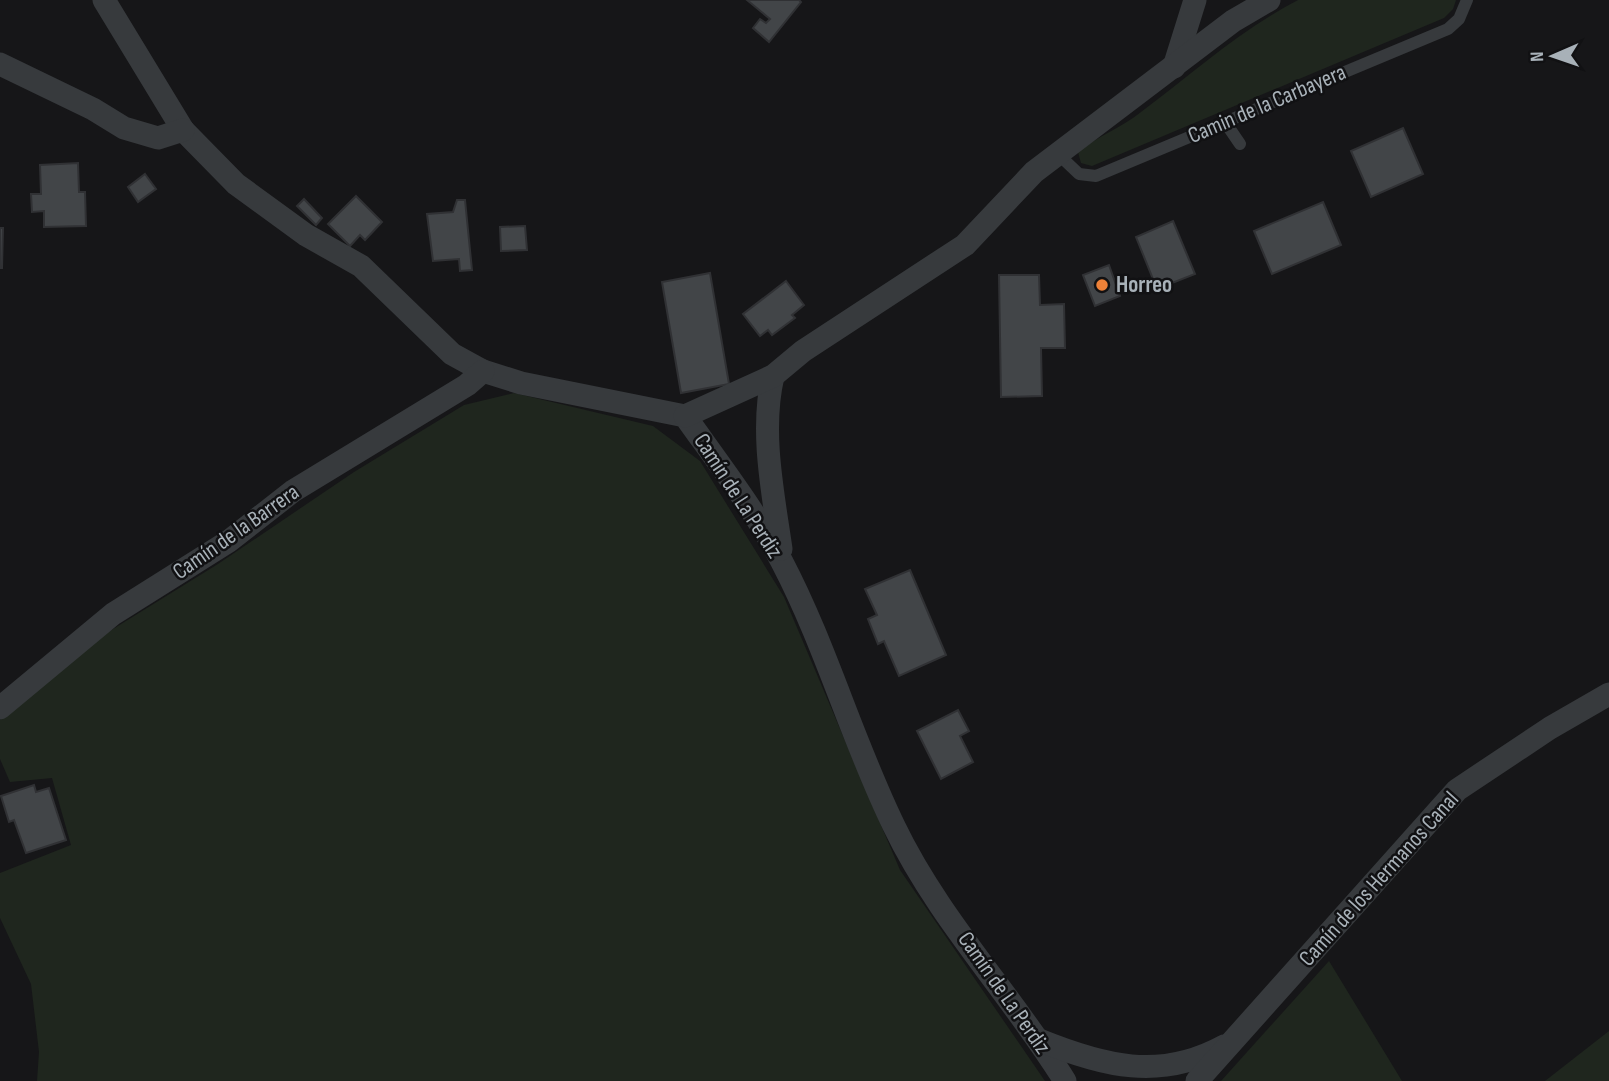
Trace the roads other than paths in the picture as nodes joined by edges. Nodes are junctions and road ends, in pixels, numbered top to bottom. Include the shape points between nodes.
1 (104, 0) edge
2 (1195, 0) edge
3 (1269, 0) edge
4 (1467, 0) edge
5 (0, 64) edge
6 (1174, 67) junction
7 (1226, 122) junction
8 (183, 130) junction
9 (1240, 144) dead end
10 (1058, 155) junction
11 (482, 371) junction
12 (774, 376) junction
13 (685, 416) junction
14 (783, 563) junction
15 (1609, 694) edge
16 (0, 708) edge
17 (1236, 1039) junction
18 (1039, 1040) junction
19 (1065, 1081) edge
20 (1197, 1081) edge

1 - 8 street, Camín de La Perdiz
2 - 6 street
3 - 6 street via 1233,21
4 - 7 lane, Camin de la Carbayera via 1459,19 1448,29
5 - 8 street via 124,128 158,138
6 - 10 street
7 - 9 lane
7 - 10 lane, Camin de la Carbayera via 1096,176 1079,174
8 - 11 street, Camín de La Perdiz via 236,184 306,235 362,266 453,354
10 - 12 street via 1034,172 965,245 803,351
11 - 13 street, Camín de La Perdiz
11 - 16 street, Camín de la Barrera via 467,385 293,491 229,541 113,614
12 - 13 street
12 - 14 street via 767,403
13 - 14 street, Camín de La Perdiz via 749,505
14 - 18 street, Camín de La Perdiz via 915,867
15 - 17 street, Camín de los Hermanos Canal via 1457,790
17 - 18 street, Camín de los Hermanos Canal via 1189,1061 1138,1069 1094,1062
17 - 20 street, Camín de los Hermanos Canal
18 - 19 street, Camín de La Perdiz

